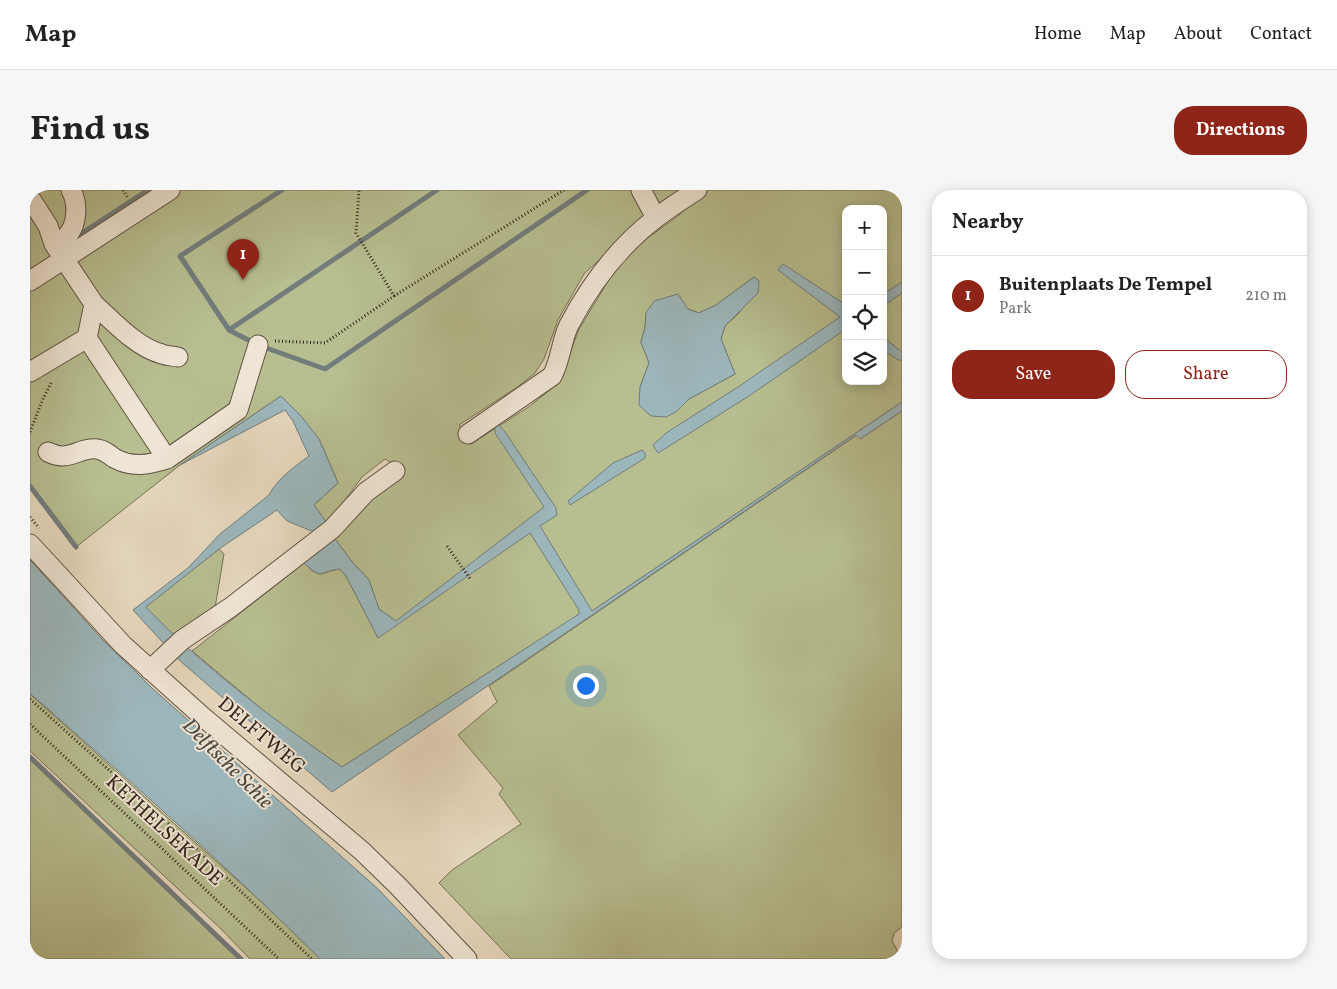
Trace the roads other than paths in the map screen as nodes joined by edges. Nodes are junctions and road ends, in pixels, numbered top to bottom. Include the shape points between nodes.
1 (70, 190) edge
2 (170, 190) edge
3 (640, 190) edge
4 (697, 190) edge
5 (30, 198) edge
6 (656, 218) junction
7 (59, 252) junction
8 (30, 281) edge
9 (94, 304) junction
10 (87, 338) junction
11 (258, 345) road end
12 (178, 357) dead end
13 (30, 372) edge
14 (468, 434) dead end
15 (48, 452) dead end
16 (167, 459) junction
17 (395, 471) dead end
18 (30, 544) edge
19 (150, 670) junction
20 (467, 959) edge

1 - 7 street via 75,203 74,223
2 - 7 street
3 - 6 street
4 - 6 street
5 - 7 street via 48,226
6 - 14 street via 610,260 589,291 568,326 552,376
7 - 8 street
7 - 9 street
9 - 10 street
9 - 12 street via 145,347
10 - 13 street
10 - 16 street
11 - 16 street via 238,410
15 - 16 street via 64,457 97,449 134,465
17 - 19 street via 366,492 332,529 231,607 182,640
18 - 19 street, DELFTWEG via 97,618
19 - 20 street, DELFTWEG via 362,851

